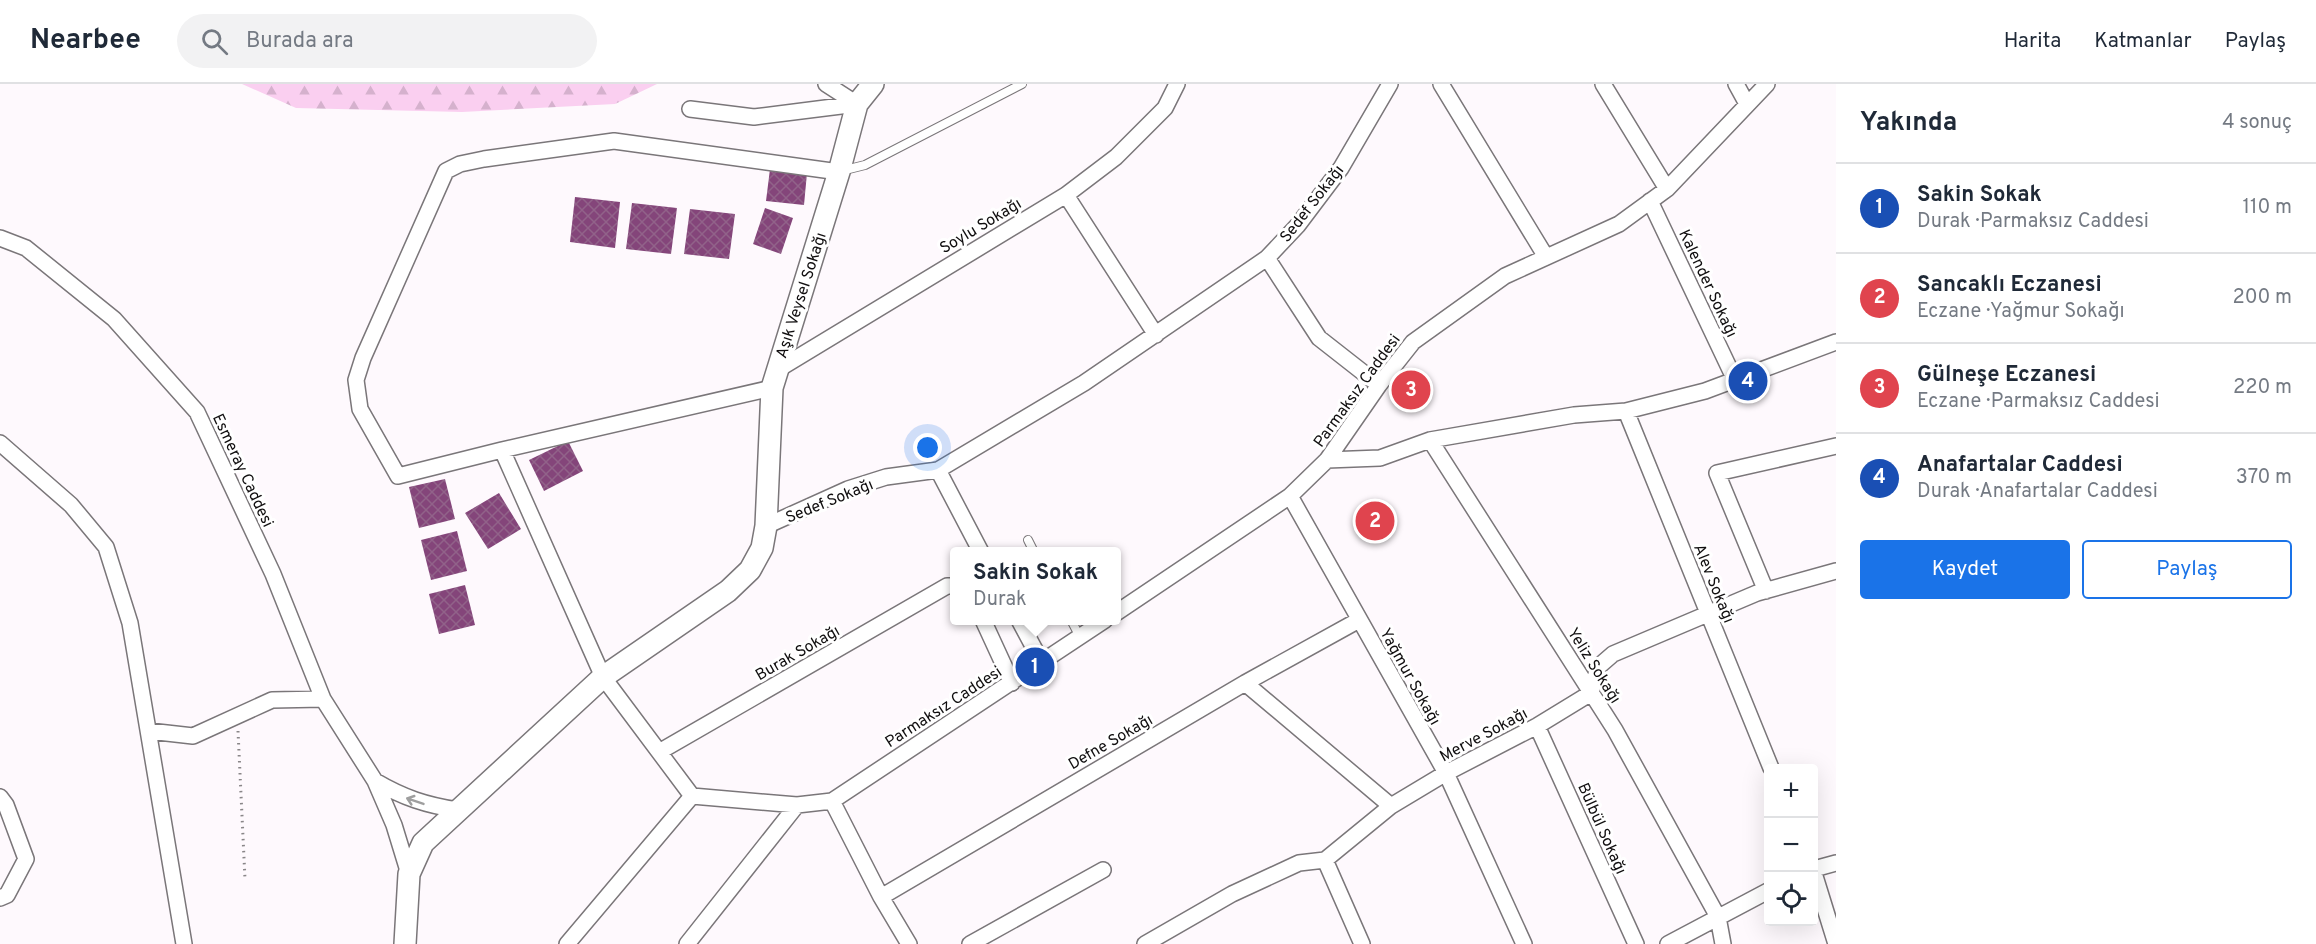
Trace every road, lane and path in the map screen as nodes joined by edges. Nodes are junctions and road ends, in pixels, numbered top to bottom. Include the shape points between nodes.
1 (826, 84) edge
2 (873, 84) edge
3 (1022, 84) edge
4 (1177, 84) edge
5 (1390, 84) edge
6 (1441, 84) edge
7 (1603, 84) edge
8 (1736, 84) edge
9 (1767, 84) edge
10 (857, 104) junction
11 (1747, 104) junction
12 (690, 109) dead end
13 (839, 172) junction
14 (1667, 189) junction
15 (1066, 195) junction
16 (1650, 201) junction
17 (0, 238) edge
18 (1546, 257) junction
19 (1266, 258) junction
20 (1156, 335) junction
21 (1836, 342) edge
22 (774, 379) junction
23 (1734, 380) junction
24 (1379, 385) junction
25 (1626, 411) junction
26 (1430, 440) junction
27 (0, 443) edge
28 (1836, 446) edge
29 (502, 450) junction
30 (1327, 460) junction
31 (938, 471) junction
32 (1290, 496) junction
33 (766, 526) junction
34 (1028, 540) dead end
35 (978, 547) edge
36 (1032, 547) edge
37 (1836, 571) edge
38 (950, 586) edge
39 (1766, 591) junction
40 (1121, 610) edge
41 (1708, 614) junction
42 (1359, 620) junction
43 (985, 625) edge
44 (1021, 625) edge
45 (1073, 625) edge
46 (1099, 625) edge
47 (1080, 637) junction
48 (1042, 663) junction
49 (603, 677) junction
50 (1012, 683) junction
51 (1245, 683) junction
52 (1591, 693) junction
53 (323, 699) junction
54 (238, 717) junction
55 (1538, 726) junction
56 (149, 731) junction
57 (659, 752) junction
58 (1769, 764) edge
59 (1446, 773) junction
60 (375, 781) junction
61 (692, 796) junction
62 (0, 797) edge
63 (831, 801) junction
64 (797, 805) junction
65 (1391, 806) junction
66 (459, 810) junction
67 (1326, 860) junction
68 (1836, 863) edge
69 (1103, 870) dead end
70 (1818, 870) edge
71 (1814, 872) edge
72 (409, 874) junction
73 (245, 879) dead end
74 (1764, 893) edge
75 (881, 897) junction
76 (0, 898) edge
77 (1718, 917) junction
78 (692, 942) edge
79 (184, 944) edge
80 (405, 944) edge
81 (567, 944) edge
82 (909, 944) edge
83 (970, 944) edge
84 (1145, 944) edge
85 (1362, 944) edge
86 (1524, 944) edge
87 (1636, 944) edge
88 (1668, 944) edge
89 (1723, 944) edge
90 (1836, 944) edge

1 - 10 street
2 - 10 street
3 - 13 lane via 865,165
4 - 15 street, Soylu Sokağı via 1165,108 1116,157
5 - 19 street, Sedef Sokağı via 1341,168 1298,225
6 - 18 street
7 - 14 street
8 - 11 street
9 - 11 street, Parmaksız Caddesi
10 - 12 street via 754,117
10 - 13 street, Aşık Veysel Sokağı
11 - 14 street, Parmaksız Caddesi
13 - 22 street, Aşık Veysel Sokağı
13 - 29 street, Soylu Sokağı via 614,141 484,159 446,171 363,358 356,380 360,409 398,476
14 - 16 street, Parmaksız Caddesi
15 - 20 street
15 - 22 street, Soylu Sokağı
16 - 18 street, Parmaksız Caddesi via 1619,224
16 - 23 street, Kalender Sokağı
17 - 53 street, Esmeray Caddesi via 26,248 114,319 197,412 273,574
18 - 24 street, Parmaksız Caddesi via 1505,276 1413,342
19 - 20 street, Sedef Sokağı
19 - 24 street via 1319,338
20 - 31 street, Sedef Sokağı
21 - 23 street
22 - 29 street, Soylu Sokağı
22 - 33 street, Aşık Veysel Sokağı
23 - 25 street
24 - 30 street, Parmaksız Caddesi
25 - 26 street via 1574,415
25 - 41 street, Alev Sokağı
26 - 30 street via 1380,458
26 - 52 street, Yeliz Sokağı
27 - 56 street via 71,505 106,547 130,623
28 - 39 street via 1717,473
29 - 49 street
30 - 32 street, Parmaksız Caddesi
31 - 33 street, Sedef Sokağı via 886,477 848,489
31 - 35 street
32 - 40 street, Parmaksız Caddesi
32 - 42 street, Yağmur Sokağı
33 - 49 street, Sedef Sokağı via 762,548 750,570 728,591
34 - 36 lane
37 - 39 street
38 - 57 street, Burak Sokağı
39 - 41 street
41 - 52 street via 1613,654 1598,667
41 - 58 street, Alev Sokağı
42 - 51 street, Defne Sokağı
42 - 59 street, Yağmur Sokağı
43 - 50 street
44 - 48 street
45 - 47 lane
46 - 47 street, Parmaksız Caddesi
47 - 48 street, Parmaksız Caddesi
48 - 50 street, Parmaksız Caddesi
49 - 57 street
49 - 66 street, Sedef Sokağı
50 - 63 street, Parmaksız Caddesi
51 - 65 street
51 - 75 street, Defne Sokağı
52 - 55 street, Merve Sokağı
52 - 77 street, Yeliz Sokağı
53 - 54 street via 272,700
53 - 60 street, Esmeray Caddesi
54 - 56 street via 193,736
54 - 73 path
55 - 59 street, Merve Sokağı
55 - 87 street, Bülbül Sokağı
56 - 79 street
57 - 61 street
59 - 65 street, Merve Sokağı
59 - 86 street, Yağmur Sokağı
66 -> 60 street, Esmeray Caddesi via 399,796
60 - 72 street, Esmeray Caddesi
61 - 64 street
61 - 81 street
62 - 76 street via 26,859 7,895
63 - 64 street
63 - 75 street
64 - 78 street
65 - 67 street, Merve Sokağı
66 - 72 street, Sedef Sokağı via 423,843
67 - 84 street via 1299,863 1232,894
67 - 85 street
68 - 70 street
69 - 83 street
71 - 90 street
72 - 80 street, Sedef Sokağı
74 - 77 street
75 - 82 street
77 - 88 street
77 - 89 street, Yeliz Sokağı

